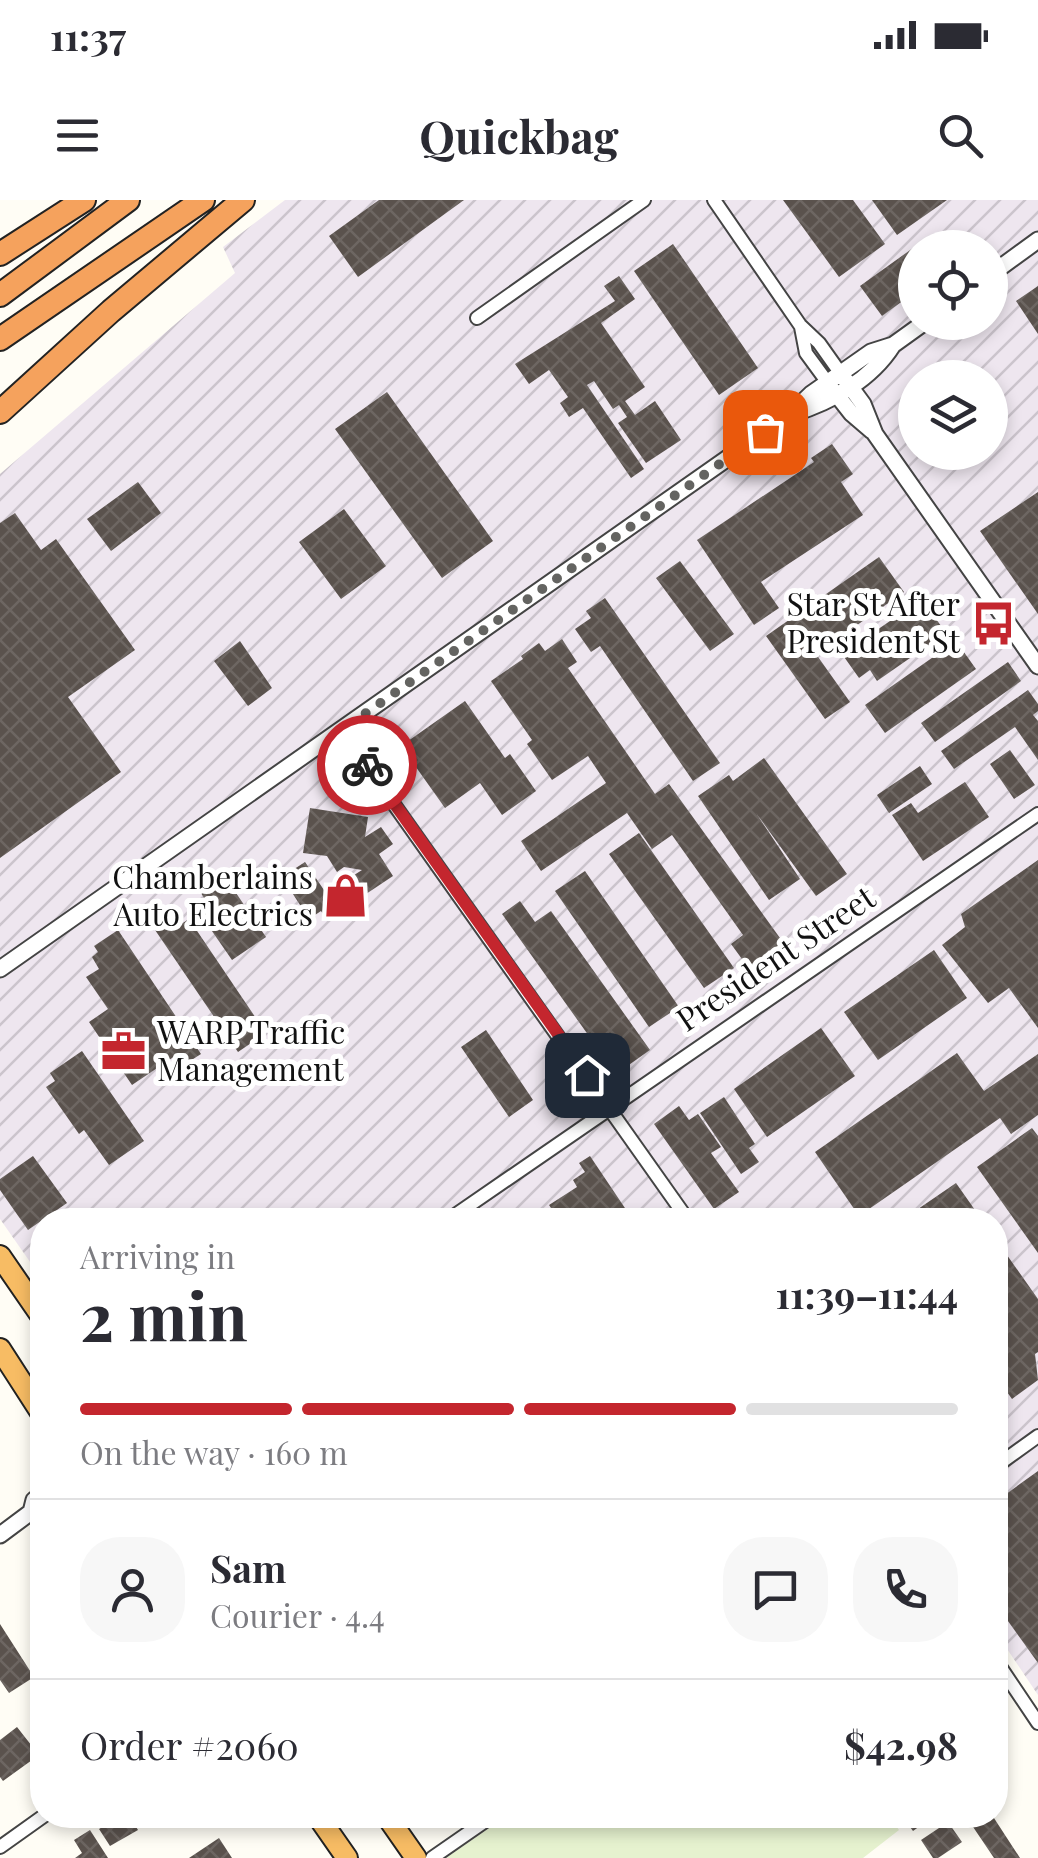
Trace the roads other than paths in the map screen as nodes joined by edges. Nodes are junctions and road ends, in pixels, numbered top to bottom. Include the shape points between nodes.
1 (84, 200) edge
2 (128, 200) edge
3 (203, 200) edge
4 (243, 200) edge
5 (644, 200) edge
6 (714, 200) edge
7 (1038, 240) edge
8 (0, 254) edge
9 (1008, 262) edge
10 (0, 294) edge
11 (478, 318) dead end
12 (0, 340) edge
13 (901, 340) edge
14 (839, 384) junction
15 (0, 412) edge
16 (1038, 666) edge
17 (342, 730) junction
18 (1038, 814) edge
19 (0, 968) edge
20 (609, 1106) junction
21 (465, 1208) edge
22 (680, 1208) edge
23 (0, 1256) edge
24 (30, 1300) edge
25 (0, 1349) edge
26 (30, 1395) edge
27 (1038, 1436) edge
28 (1008, 1457) edge
29 (30, 1516) edge
30 (0, 1535) edge
31 (1008, 1678) edge
32 (1038, 1722) edge
33 (30, 1826) edge
34 (326, 1828) edge
35 (395, 1828) edge
36 (475, 1828) edge
37 (0, 1847) edge
38 (348, 1858) edge
39 (416, 1858) edge
40 (432, 1858) edge

1 - 8 highway
2 - 10 highway
3 - 12 highway
4 - 15 highway
5 - 11 street
6 - 14 street via 800,325 806,353
7 - 9 street
13 - 14 street via 870,352
14 - 16 street via 864,404 875,434
14 - 17 street
17 - 19 street
17 - 20 street
18 - 20 street, President Street
20 - 21 street, President Street
20 - 22 street
23 - 24 highway
25 - 26 highway
27 - 28 street
29 - 30 street
31 - 32 street
33 - 37 street
34 - 38 highway
35 - 39 highway
36 - 40 street

